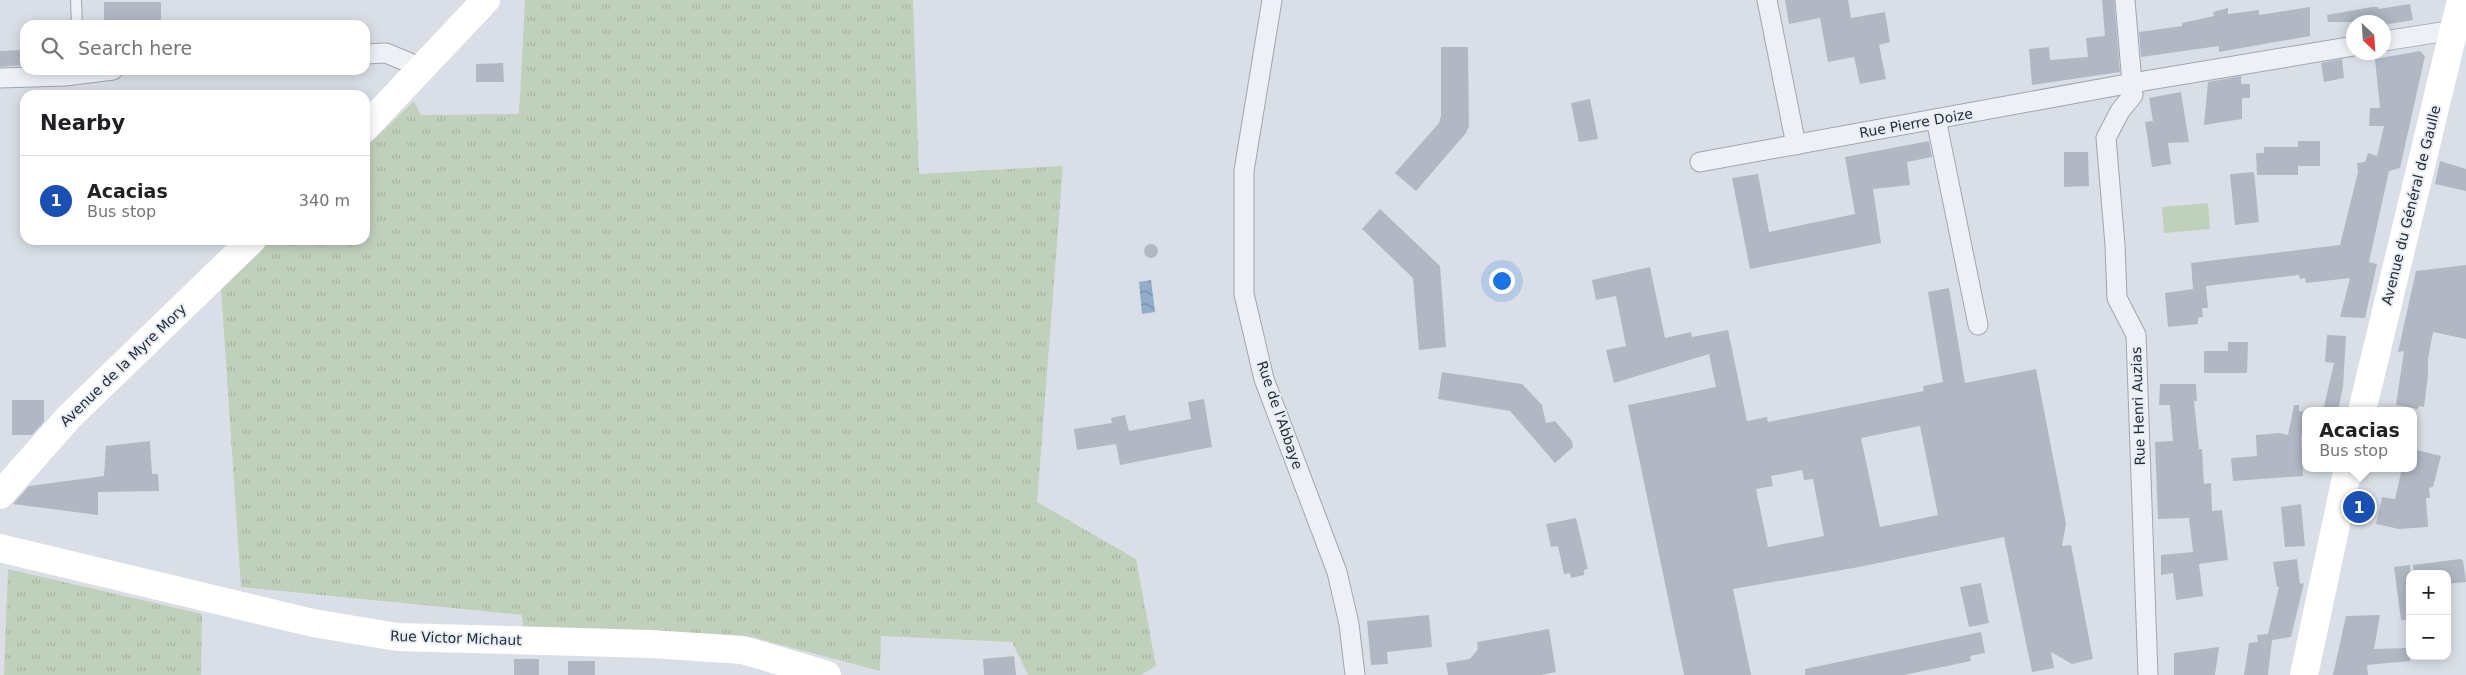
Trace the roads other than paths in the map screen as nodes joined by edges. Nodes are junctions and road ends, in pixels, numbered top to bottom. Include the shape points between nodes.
1 (76, 0) edge
2 (486, 0) edge
3 (1272, 0) edge
4 (1767, 0) edge
5 (2125, 0) edge
6 (2461, 0) edge
7 (77, 20) edge
8 (2391, 41) edge
9 (2456, 43) edge
10 (2346, 47) edge
11 (370, 54) edge
12 (422, 68) junction
13 (39, 75) edge
14 (0, 78) edge
15 (2132, 83) junction
16 (1936, 119) junction
17 (370, 123) edge
18 (1796, 145) junction
19 (1700, 162) dead end
20 (247, 245) edge
21 (1978, 325) dead end
22 (2363, 407) edge
23 (2347, 472) edge
24 (0, 495) edge
25 (0, 548) edge
26 (827, 675) edge
27 (1355, 675) edge
28 (2148, 675) edge
29 (2304, 675) edge

1 - 7 lane
2 - 12 street
3 - 27 street, Rue de l'Abbaye via 1244,171 1244,294 1264,379 1337,572 1349,624
4 - 18 street
5 - 15 street, Rue Henri Auzias
6 - 9 street, Avenue du Général de Gaulle
8 - 9 street
9 - 22 street, Avenue du Général de Gaulle
10 - 15 street, Rue Pierre Doize
11 - 12 street via 386,53
12 - 17 street
13 - 14 street
15 - 16 street, Rue Pierre Doize
15 - 28 street, Rue Henri Auzias via 2133,95 2120,111 2106,138 2117,298 2136,335
16 - 18 street, Rue Pierre Doize
16 - 21 street
18 - 19 street, Rue Pierre Doize
20 - 24 street, Avenue de la Myre Mory via 68,417
23 - 29 street
25 - 26 street, Rue Victor Michaut via 313,623 397,637 651,644 743,650

